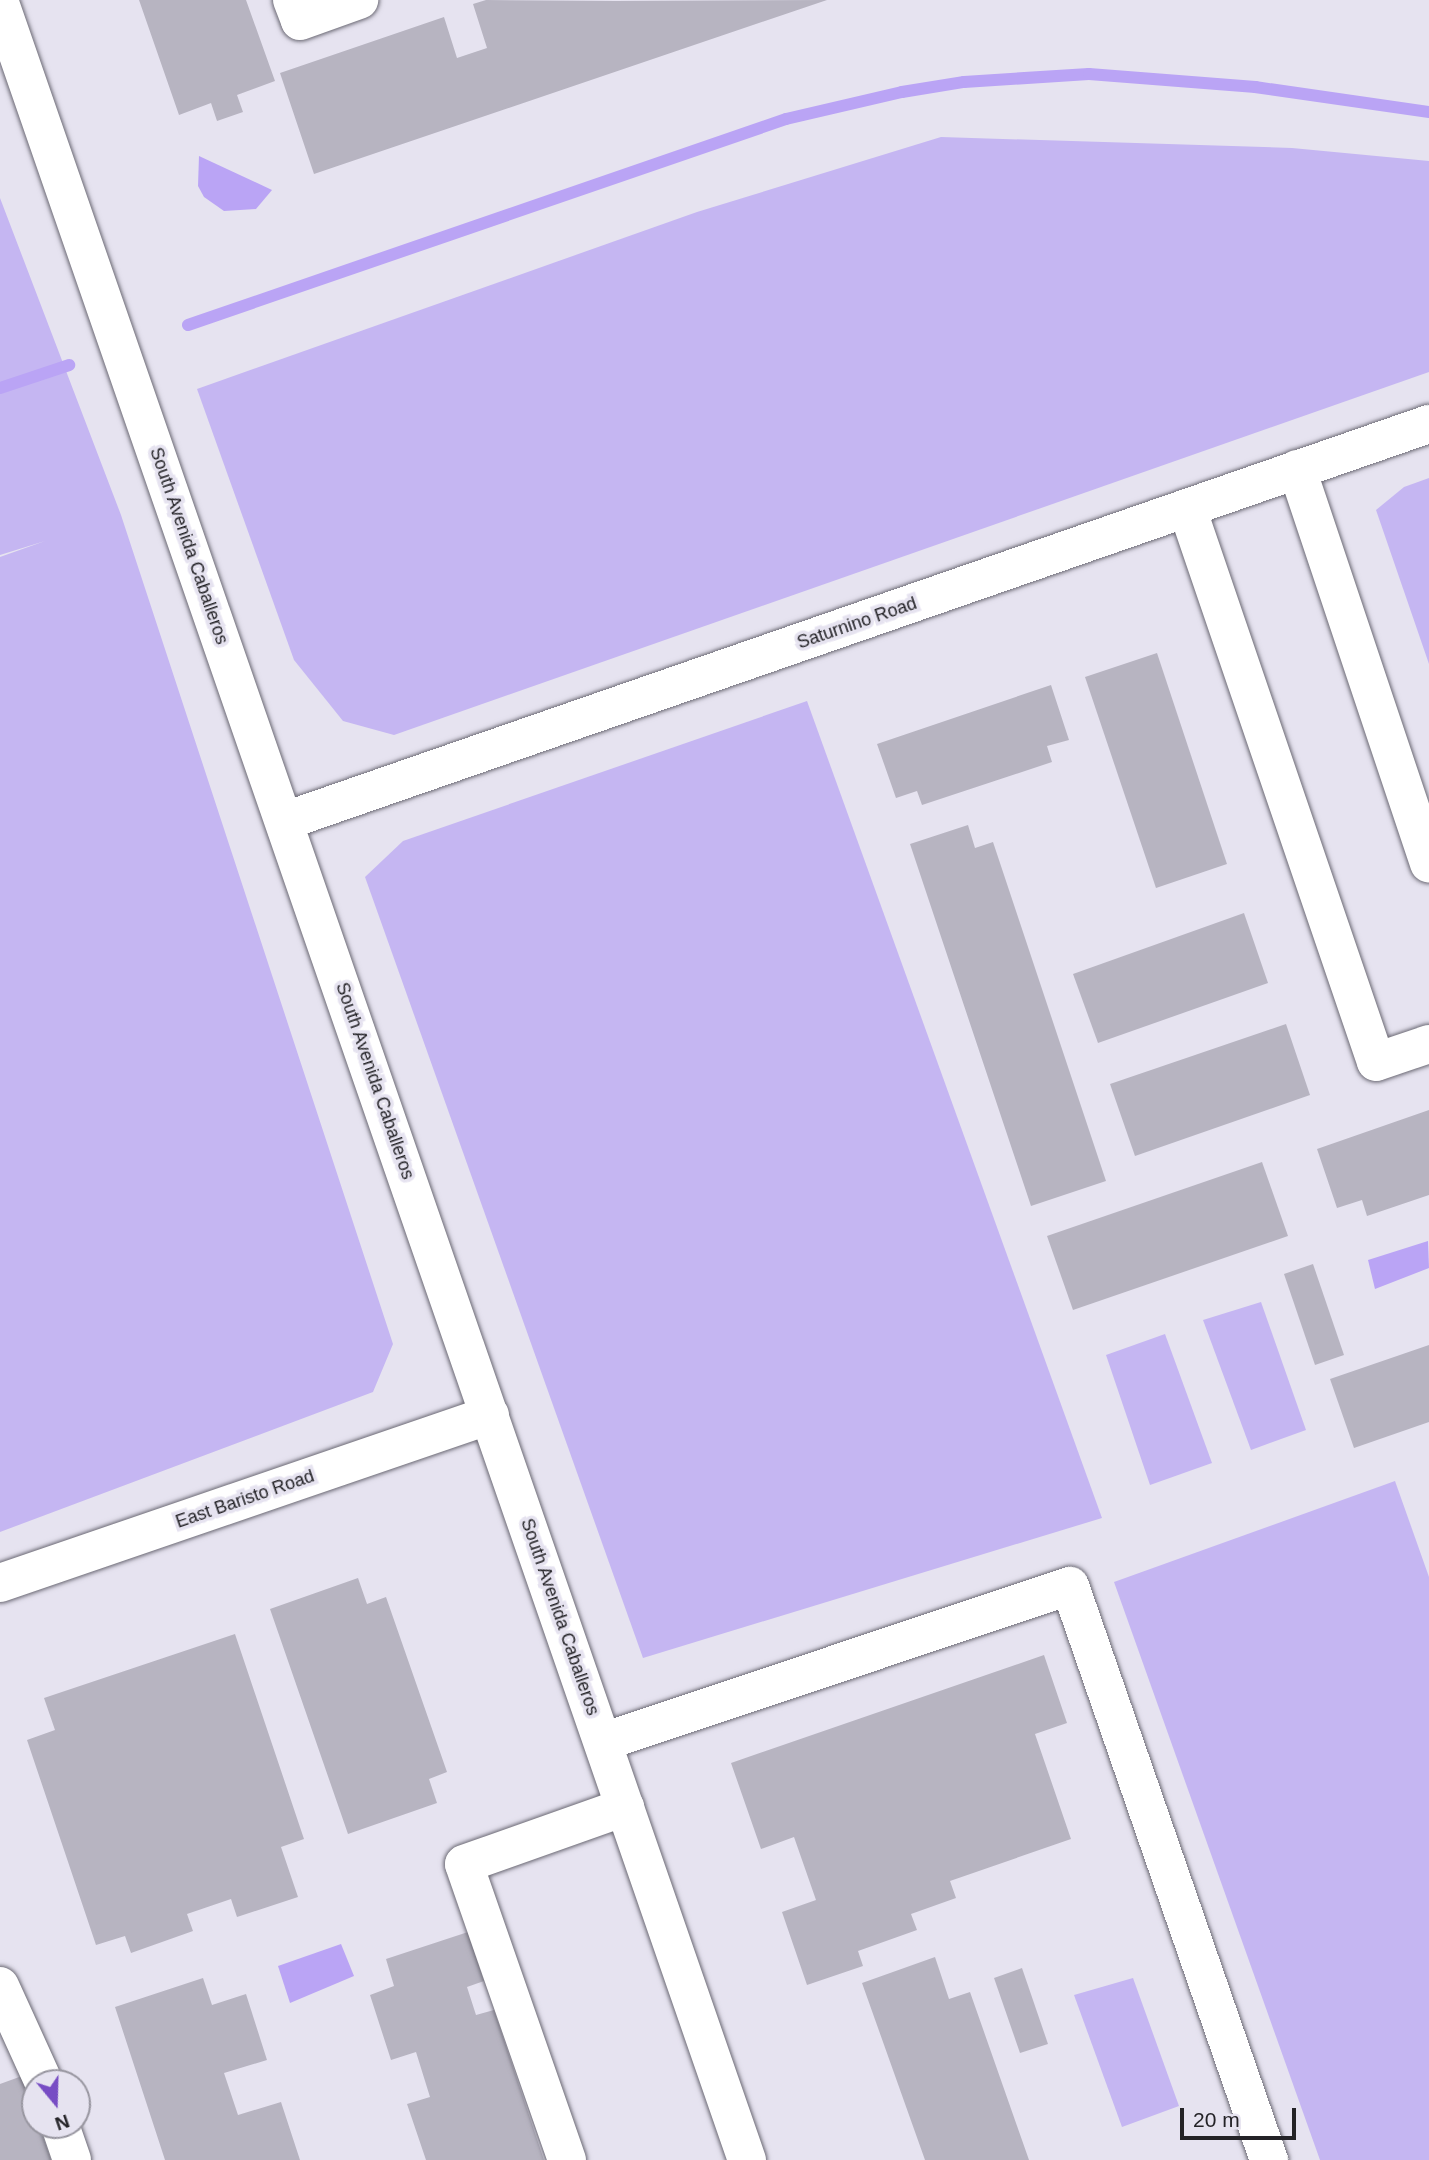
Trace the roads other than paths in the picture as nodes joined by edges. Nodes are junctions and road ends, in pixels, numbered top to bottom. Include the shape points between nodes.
1 (359, 0) edge
2 (0, 3) edge
3 (296, 10) edge
4 (1429, 424) edge
5 (1297, 469) junction
6 (1187, 508) junction
7 (285, 821) junction
8 (1429, 863) edge
9 (1429, 1044) edge
10 (490, 1415) junction
11 (0, 1583) edge
12 (603, 1742) junction
13 (625, 1807) junction
14 (0, 1986) edge
15 (38, 2069) edge
16 (65, 2139) edge
17 (72, 2160) edge
18 (567, 2160) edge
19 (747, 2160) edge
20 (1269, 2160) edge

1 - 3 street
2 - 7 street, South Avenida Caballeros
4 - 5 street, Saturnino Road
5 - 6 street, Saturnino Road
5 - 8 street
6 - 7 street, Saturnino Road
6 - 9 street via 1376,1062
7 - 10 street, South Avenida Caballeros
10 - 11 street, East Baristo Road
10 - 12 street, South Avenida Caballeros
12 - 13 street, South Avenida Caballeros
12 - 20 street via 1070,1586
13 - 18 street via 464,1864
13 - 19 street, South Avenida Caballeros
14 - 15 street
16 - 17 street

